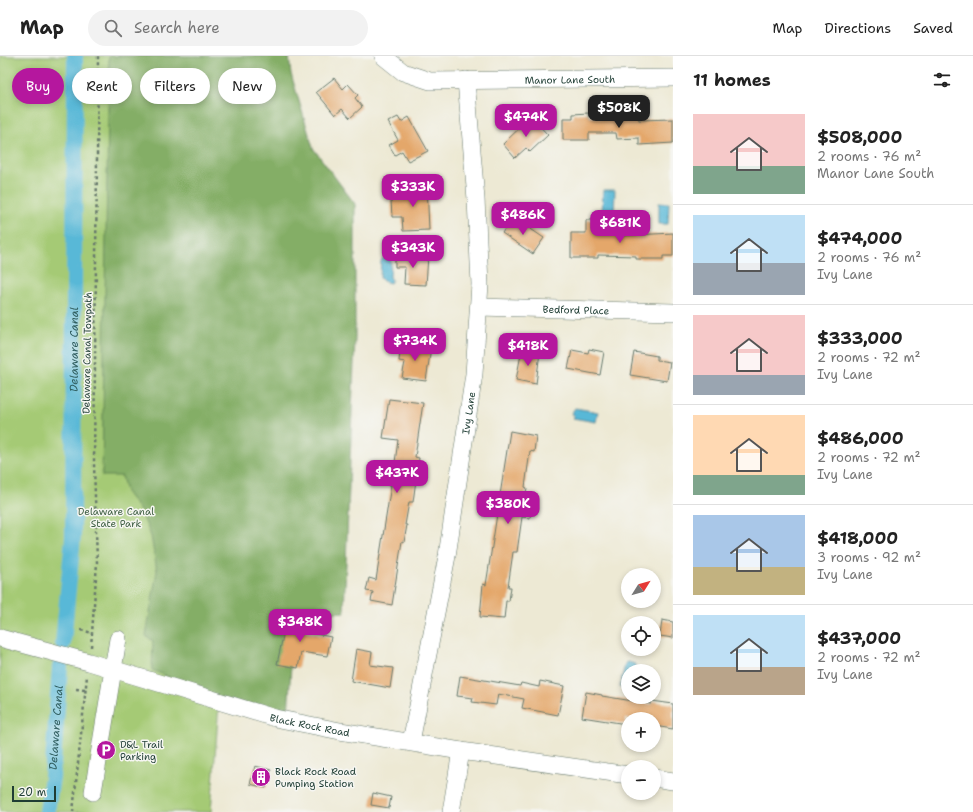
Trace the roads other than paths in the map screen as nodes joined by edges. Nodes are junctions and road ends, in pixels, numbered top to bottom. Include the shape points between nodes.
1 (383, 56) edge
2 (673, 78) edge
3 (466, 80) junction
4 (479, 307) junction
5 (673, 312) edge
6 (0, 638) edge
7 (118, 639) dead end
8 (114, 670) junction
9 (411, 742) junction
10 (461, 750) junction
11 (621, 774) edge
12 (661, 779) edge
13 (673, 781) edge
14 (93, 792) dead end
15 (451, 812) edge

1 - 3 street, Manor Lane South via 403,72 416,78 430,81
2 - 3 street, Manor Lane South
3 - 4 street, Ivy Lane via 479,244
4 - 5 street, Bedford Place
4 - 9 street, Ivy Lane via 474,374 448,548
6 - 8 street, Black Rock Road
7 - 8 street
8 - 9 street, Black Rock Road via 275,718
8 - 14 street
9 - 10 street, Black Rock Road
10 - 11 street, Black Rock Road
10 - 15 street
12 - 13 street

